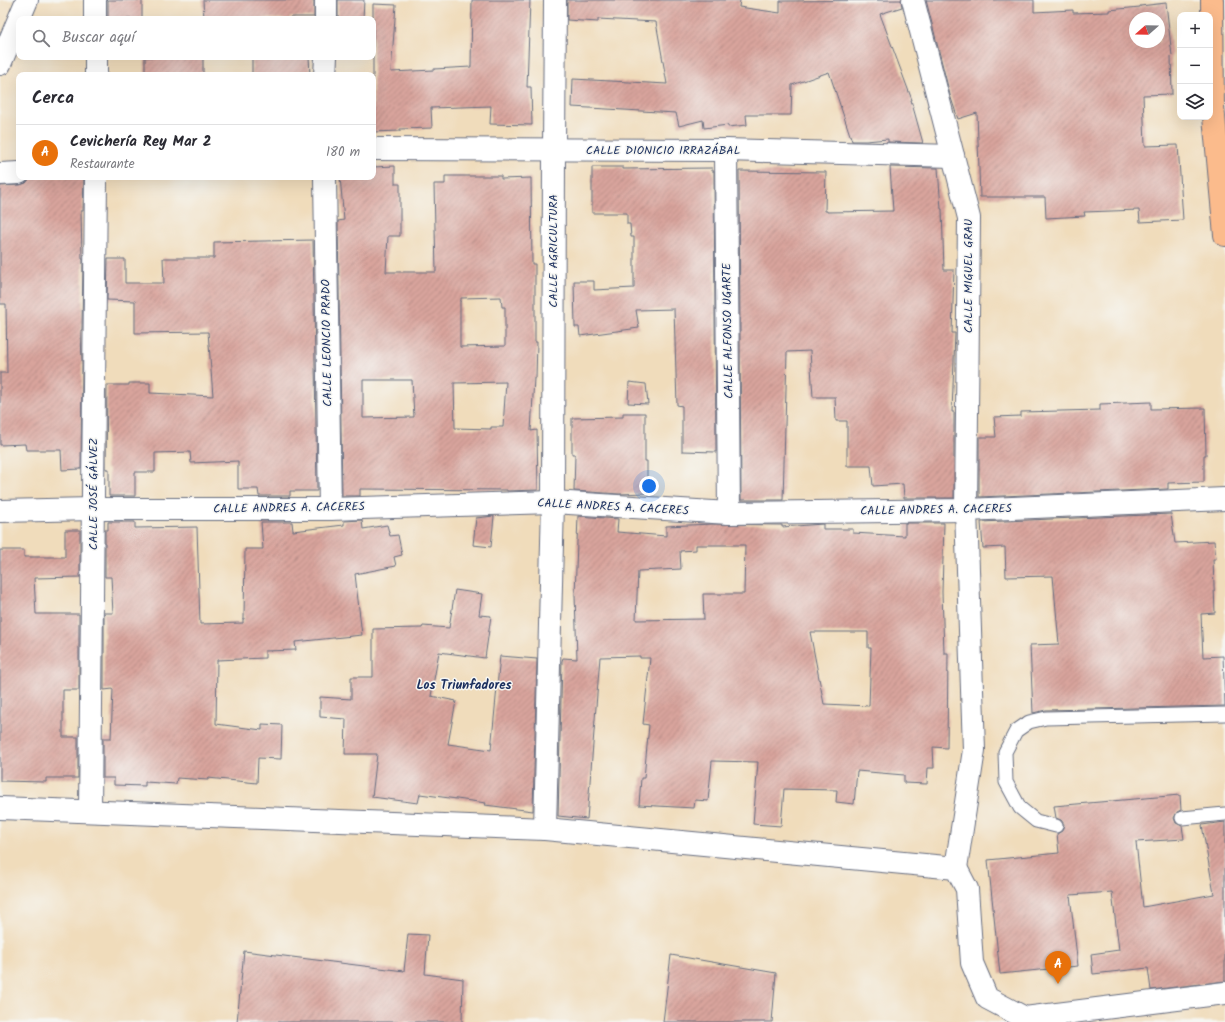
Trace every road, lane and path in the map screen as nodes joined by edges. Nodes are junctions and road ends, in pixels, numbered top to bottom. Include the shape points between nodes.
1 (27, 0) edge
2 (96, 0) edge
3 (326, 0) edge
4 (555, 0) edge
5 (913, 0) edge
6 (1212, 0) edge
7 (20, 16) edge
8 (96, 16) edge
9 (326, 16) edge
10 (16, 26) edge
11 (96, 60) edge
12 (326, 60) edge
13 (0, 64) edge
14 (96, 72) edge
15 (325, 72) edge
16 (376, 149) edge
17 (554, 149) junction
18 (726, 150) junction
19 (953, 156) junction
20 (16, 172) edge
21 (0, 174) edge
22 (96, 180) edge
23 (325, 180) edge
24 (1225, 235) edge
25 (1225, 499) edge
26 (553, 502) junction
27 (93, 509) junction
28 (330, 509) junction
29 (966, 510) junction
30 (0, 511) edge
31 (729, 513) junction
32 (1225, 714) edge
33 (0, 808) edge
34 (90, 811) junction
35 (1225, 814) edge
36 (1182, 818) dead end
37 (1056, 826) dead end
38 (545, 829) junction
39 (956, 868) junction
40 (1225, 993) edge

1 - 7 street
2 - 8 street
3 - 9 street
4 - 17 street, CALLE AGRICULTURA
5 - 19 street, CALLE MIGUEL GRAU
6 - 24 highway via 1212,106
10 - 13 street
11 - 14 street
12 - 15 street
16 - 17 street, CALLE DIONICIO IRRAZÁBAL
17 - 18 street, CALLE DIONICIO IRRAZÁBAL
17 - 26 street, CALLE AGRICULTURA
18 - 19 street, CALLE DIONICIO IRRAZÁBAL
18 - 31 street, CALLE ALFONSO UGARTE
19 - 29 street, CALLE MIGUEL GRAU via 969,218
20 - 21 street
22 - 27 street, CALLE JOSÉ GÁLVEZ
23 - 28 street, CALLE LEONCIO PRADO
25 - 29 street, CALLE ANDRES A. CACERES
26 - 28 street, CALLE ANDRES A. CACERES
26 - 31 street, CALLE ANDRES A. CACERES
26 - 38 street, CALLE AGRICULTURA
27 - 28 street, CALLE ANDRES A. CACERES
27 - 30 street, CALLE ANDRES A. CACERES
27 - 34 street, CALLE JOSÉ GÁLVEZ
29 - 31 street, CALLE ANDRES A. CACERES
29 - 39 street, CALLE MIGUEL GRAU via 974,750
32 - 37 lane via 1046,718 1029,722 1016,731 1005,752 1006,782 1020,808 1036,821
33 - 34 street
34 - 38 street
35 - 36 lane
38 - 39 street
39 - 40 street via 967,889 972,963 987,998 1025,1018

